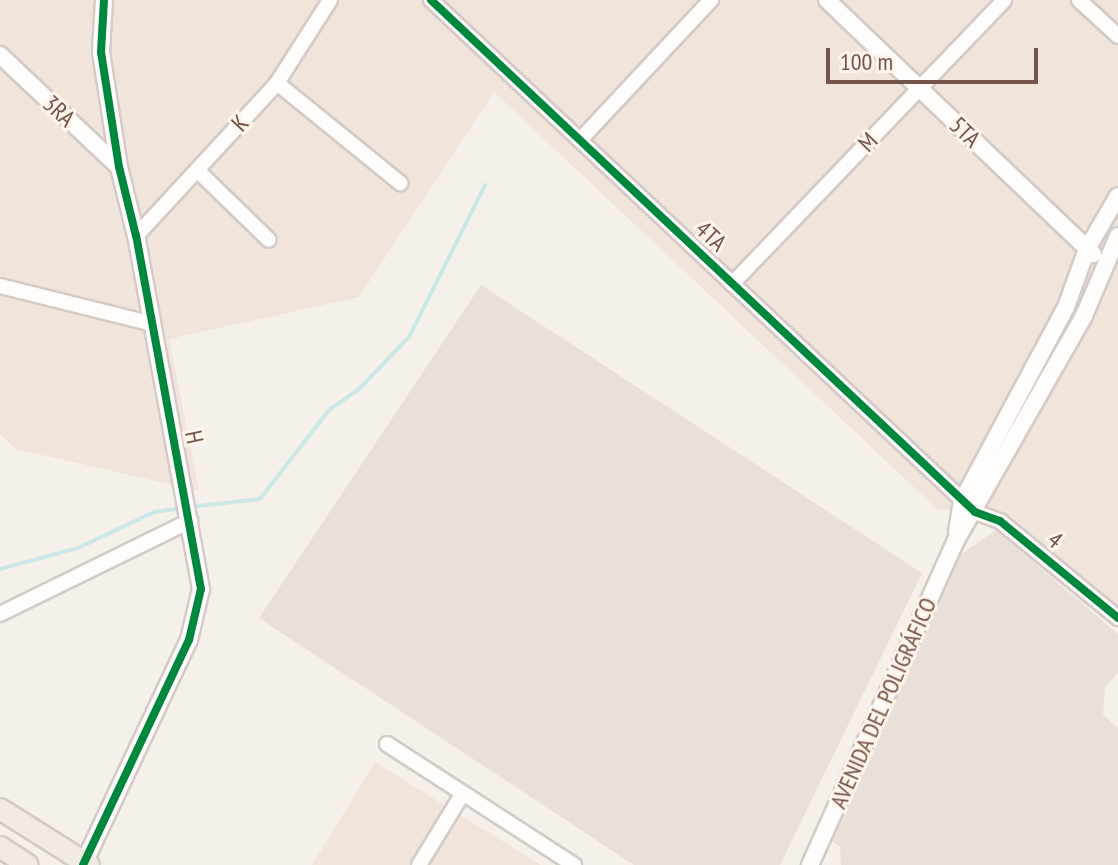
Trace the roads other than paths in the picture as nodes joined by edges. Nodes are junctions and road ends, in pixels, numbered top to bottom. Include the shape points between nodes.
1 (104, 0) edge
2 (330, 0) edge
3 (431, 0) edge
4 (711, 0) edge
5 (827, 0) edge
6 (1004, 0) edge
7 (1079, 0) edge
8 (1118, 36) edge
9 (0, 55) edge
10 (277, 83) junction
11 (919, 88) junction
12 (580, 140) junction
13 (119, 167) junction
14 (197, 170) junction
15 (400, 183) dead end
16 (1118, 196) edge
17 (136, 236) junction
18 (1118, 236) edge
19 (269, 240) dead end
20 (1087, 249) junction
21 (1103, 263) junction
22 (732, 284) junction
23 (0, 286) edge
24 (150, 323) junction
25 (968, 507) junction
26 (190, 521) junction
27 (0, 614) edge
28 (1118, 618) edge
29 (387, 744) dead end
30 (463, 793) junction
31 (0, 809) edge
32 (0, 847) edge
33 (85, 864) edge
34 (28, 865) edge
35 (419, 865) edge
36 (574, 865) edge
37 (810, 865) edge

1 - 13 street, H via 101,52
2 - 10 street, K
3 - 12 street, 4TA
4 - 12 street
5 - 11 street, 5TA
6 - 11 street, M
7 - 8 street
9 - 13 street, 3RA
10 - 14 street, K
10 - 15 street
11 - 20 street, 5TA
11 - 22 street, M
12 - 22 street, 4TA
13 - 17 street, H
14 - 17 street, K
14 - 19 street
16 - 20 street, AVENIDA DEL POLIGRÁFICO
17 - 24 street, H
18 - 21 street, AVENIDA DEL POLIGRÁFICO
20 - 21 street, 5TA
20 - 25 street, AVENIDA DEL POLIGRÁFICO via 1066,307
21 - 25 street, AVENIDA DEL POLIGRÁFICO via 1083,318
22 - 25 street, 4TA
23 - 24 street
24 - 26 street, H
25 - 28 street, 4 via 1000,521
25 - 37 street, AVENIDA DEL POLIGRÁFICO
26 - 27 street
26 - 33 street, H via 201,589 194,627
29 - 30 street
30 - 35 street
30 - 36 street
31 - 33 main road
32 - 34 main road

